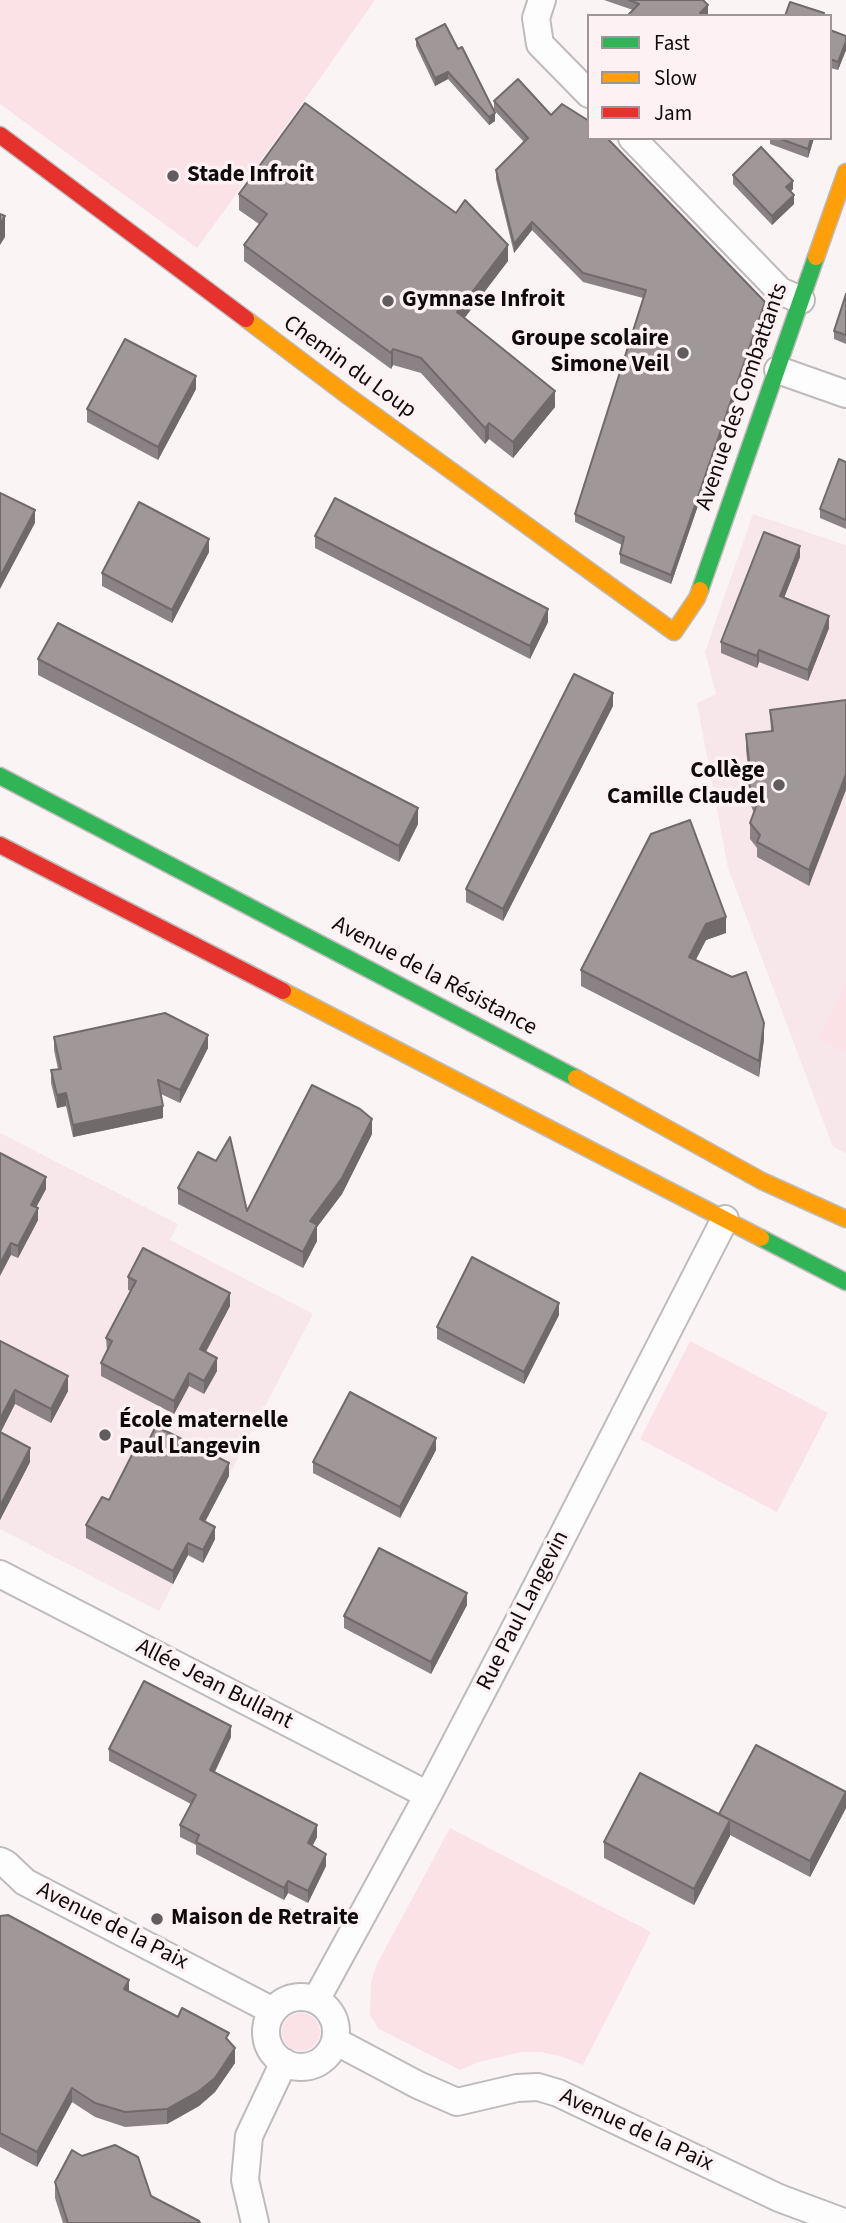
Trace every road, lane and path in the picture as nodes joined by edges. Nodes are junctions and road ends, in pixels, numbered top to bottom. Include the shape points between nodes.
1 (542, 0) edge
2 (587, 92) edge
3 (0, 135) edge
4 (634, 140) edge
5 (846, 172) edge
6 (801, 300) junction
7 (778, 370) junction
8 (846, 394) edge
9 (674, 632) joint
10 (0, 776) edge
11 (0, 845) edge
12 (725, 1219) junction
13 (846, 1219) edge
14 (846, 1282) edge
15 (0, 1574) edge
16 (428, 1794) junction
17 (0, 1861) edge
18 (12, 1882) edge
19 (316, 2000) junction
20 (273, 2011) junction
21 (335, 2041) junction
22 (284, 2062) junction
23 (779, 2198) junction
24 (256, 2223) edge
25 (816, 2223) edge
26 (846, 2223) edge

1 - 2 street via 536,18 540,44
3 - 9 main road, Chemin du Loup via 348,396
4 - 6 street via 780,290
5 - 6 main road, Avenue des Combattants
6 - 7 main road, Avenue des Combattants
7 - 8 street
7 - 9 main road, Avenue des Combattants via 697,598
10 - 13 main road, Avenue de la Résistance via 519,1047 762,1181
11 - 12 main road
12 - 14 main road
12 - 16 street, Rue Paul Langevin
15 - 16 street, Allée Jean Bullant
16 - 19 street, Rue Paul Langevin
17 - 18 street, Avenue de la Paix via 6,1864
18 - 20 street, Avenue de la Paix
19 - 20 street via 288,2000
19 - 21 street via 331,2013
20 - 22 street via 266,2031 268,2044
21 - 22 street via 320,2062 296,2067
21 - 23 street, Avenue de la Paix via 457,2102 517,2088 538,2087 558,2093
22 - 24 street via 248,2136 245,2180
23 - 25 street, Avenue de la Paix
23 - 26 street, Avenue de la Paix

